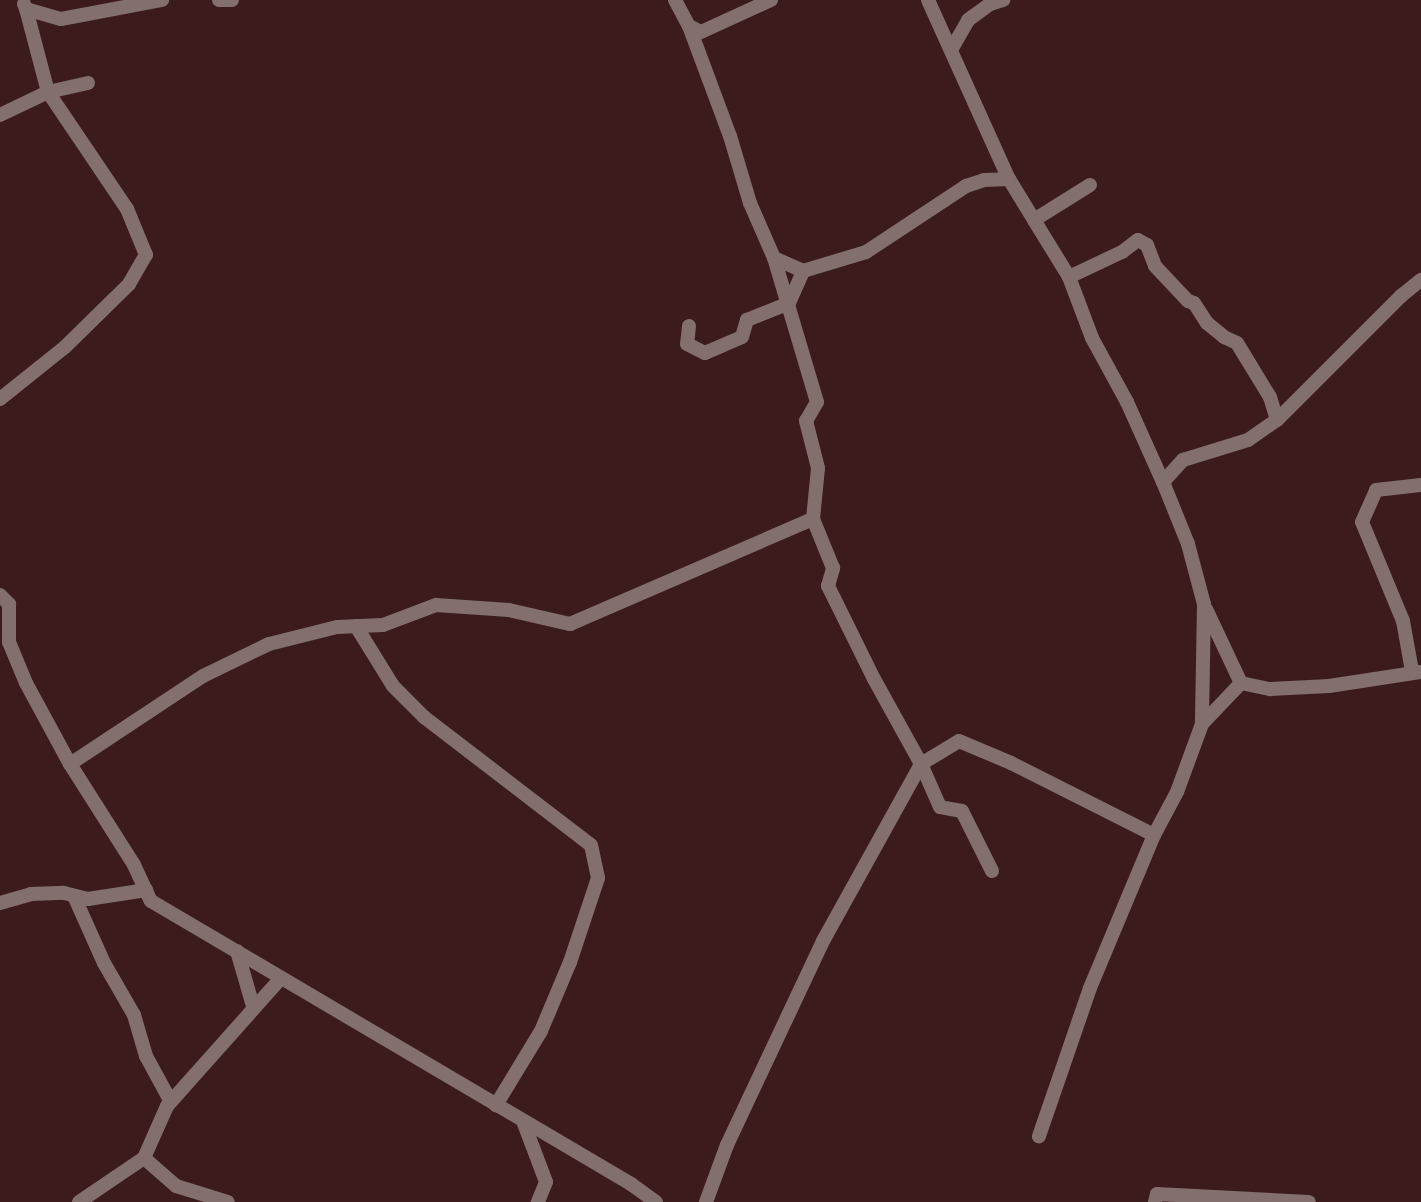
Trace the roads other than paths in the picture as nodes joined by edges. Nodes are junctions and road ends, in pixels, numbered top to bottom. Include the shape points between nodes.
1 (162, 0) edge
2 (219, 0) edge
3 (232, 0) edge
4 (675, 0) edge
5 (771, 0) edge
6 (928, 0) edge
7 (1003, 0) edge
8 (24, 4) edge
9 (689, 26) junction
10 (951, 50) junction
11 (88, 83) dead end
12 (48, 92) junction
13 (0, 115) edge
14 (1009, 179) junction
15 (1090, 185) dead end
16 (1034, 220) junction
17 (774, 258) junction
18 (803, 271) junction
19 (1069, 277) junction
20 (1421, 280) edge
21 (789, 303) junction
22 (689, 326) dead end
23 (0, 399) edge
24 (1277, 420) junction
25 (1163, 482) junction
26 (1421, 485) edge
27 (813, 519) junction
28 (0, 595) edge
29 (1204, 604) junction
30 (356, 626) junction
31 (1417, 672) edge
32 (1241, 683) junction
33 (1202, 724) junction
34 (70, 764) junction
35 (921, 764) junction
36 (1154, 835) junction
37 (992, 871) dead end
38 (146, 890) junction
39 (74, 896) junction
40 (0, 903) edge
41 (237, 951) junction
42 (281, 978) junction
43 (253, 1006) junction
44 (171, 1102) junction
45 (496, 1105) junction
46 (523, 1121) junction
47 (1040, 1136) dead end
48 (144, 1158) junction
49 (79, 1202) edge
50 (228, 1202) edge
51 (538, 1202) edge
52 (656, 1202) edge
53 (706, 1202) edge
54 (1155, 1202) edge
55 (1309, 1202) edge

1 - 8 street via 61,19
2 - 3 street
4 - 9 street
5 - 9 street via 701,32
6 - 10 street
7 - 10 street via 968,20
8 - 12 street
9 - 17 street via 750,203
10 - 14 street
11 - 12 street
12 - 13 street
12 - 23 street via 127,209 146,255 120,293
14 - 16 street
14 - 18 street via 966,186 866,252
15 - 16 street
16 - 19 street
17 - 18 street
17 - 21 street
18 - 21 street
19 - 24 street via 1122,253 1138,240 1147,245 1155,266 1194,303 1207,323 1237,343 1270,397
19 - 25 street via 1092,338
20 - 24 street
21 - 22 street via 747,320 742,337 705,353 687,344
21 - 27 street via 817,402 806,421 818,468
24 - 25 street via 1248,440 1183,460
25 - 29 street via 1188,544
26 - 31 street via 1376,490 1362,522 1403,621
27 - 30 street via 570,624 509,610 436,605 383,625
27 - 35 street via 833,568 828,586
28 - 34 street via 9,604 9,642
29 - 32 street
29 - 33 street
30 - 34 street via 269,645 214,671
30 - 45 street via 393,686 424,717 591,845 598,878 570,961 541,1031
31 - 32 street via 1329,686 1270,689
32 - 33 street
33 - 36 street via 1177,792
34 - 38 street
35 - 36 street via 959,741
35 - 37 street via 940,807 962,811
35 - 53 street via 823,941 727,1144
36 - 47 street via 1090,988
38 - 39 street via 88,899
38 - 41 street via 150,901
39 - 40 street via 31,894
39 - 44 street via 134,1015 146,1056
41 - 42 street
41 - 43 street
42 - 43 street
42 - 45 street
43 - 44 street
44 - 48 street
45 - 46 street
46 - 51 street via 546,1182
46 - 52 street
48 - 49 street
48 - 50 street via 176,1186
54 - 55 street via 1157,1194

